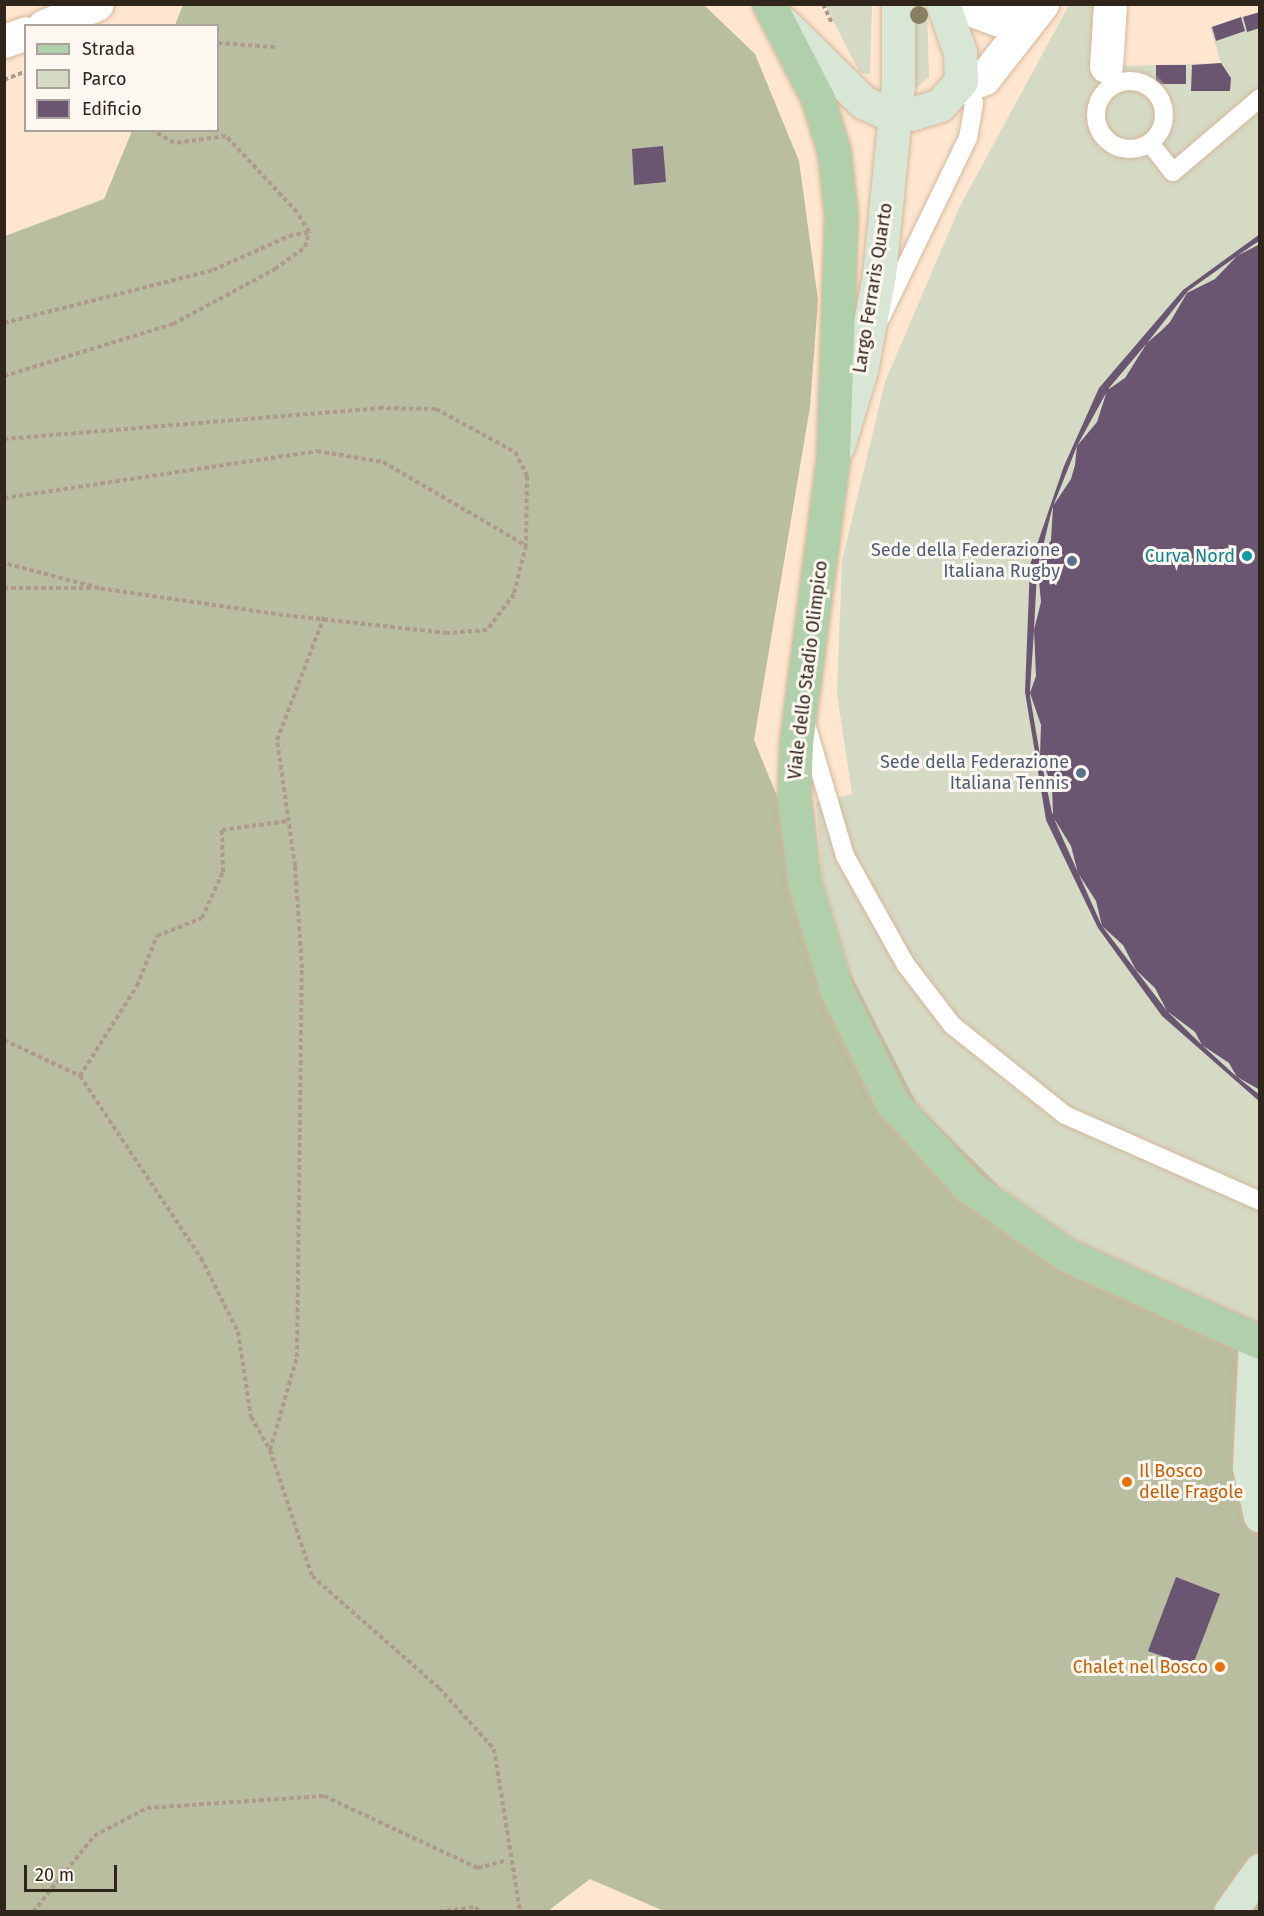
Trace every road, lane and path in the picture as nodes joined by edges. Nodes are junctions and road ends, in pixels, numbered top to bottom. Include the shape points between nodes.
1 (97, 4) edge
2 (898, 4) edge
3 (943, 4) edge
4 (955, 4) edge
5 (1035, 4) edge
6 (1042, 4) edge
7 (1110, 4) edge
8 (822, 6) edge
9 (773, 11) edge
10 (49, 24) edge
11 (834, 26) dead end
12 (24, 34) edge
13 (4, 41) edge
14 (219, 43) edge
15 (275, 47) dead end
16 (24, 72) edge
17 (1111, 75) junction
18 (4, 80) edge
19 (963, 81) junction
20 (1260, 98) edge
21 (896, 115) junction
22 (155, 132) edge
23 (1150, 143) junction
24 (309, 232) junction
25 (4, 323) edge
26 (868, 341) junction
27 (4, 376) edge
28 (4, 439) edge
29 (833, 458) junction
30 (4, 498) edge
31 (526, 545) junction
32 (4, 563) edge
33 (4, 588) edge
34 (99, 588) junction
35 (324, 617) junction
36 (801, 705) junction
37 (288, 820) junction
38 (4, 1040) edge
39 (80, 1076) junction
40 (1260, 1201) edge
41 (1257, 1341) edge
42 (270, 1450) junction
43 (1260, 1516) edge
44 (505, 1861) dead end
45 (1260, 1870) edge
46 (33, 1911) edge
47 (439, 1911) edge
48 (480, 1911) edge
49 (520, 1911) edge
50 (1230, 1911) edge

1 - 10 street
2 - 21 street, Largo Ferraris Quarto
3 - 19 street
4 - 5 street via 997,19
6 - 19 street via 999,63
7 - 17 street
8 - 11 path
9 - 21 street via 856,96
9 - 29 main road, Viale dello Stadio Olimpico via 809,76 838,173 841,317
12 - 13 street
14 - 15 path
16 - 18 path
17 - 23 lane via 1138,82 1157,94 1163,125
17 - 23 lane via 1096,110 1100,132 1117,147
19 - 21 street via 930,110
19 - 26 lane via 974,113 966,145
20 - 23 lane via 1173,172
21 - 26 street, Largo Ferraris Quarto
22 - 24 path via 174,143 226,136
24 - 25 path via 289,236 213,270
24 - 27 path via 305,247 275,269 173,324
26 - 29 street, Largo Ferraris Quarto
28 - 31 path via 379,408 436,409 515,452 527,476
29 - 36 main road, Viale dello Stadio Olimpico
30 - 31 path via 317,451 383,462
31 - 35 path via 514,594 487,630 447,633
32 - 34 path
33 - 34 path
34 - 35 path
35 - 37 path via 277,740
36 - 40 lane via 845,856 906,965 952,1025 1065,1115
36 - 41 main road, Viale dello Stadio Olimpico via 794,797 805,885 849,1024 891,1101 952,1171 1023,1229 1113,1280
37 - 39 path via 222,830 224,872 202,918 157,936 137,986
37 - 42 path via 302,968 297,1357
38 - 39 path
39 - 42 path via 201,1258 238,1332 251,1417
41 - 43 street via 1249,1467
42 - 49 path via 312,1576 439,1688 494,1749
44 - 46 path via 478,1868 324,1796 147,1808 94,1836
45 - 50 street
47 - 48 path via 475,1907

